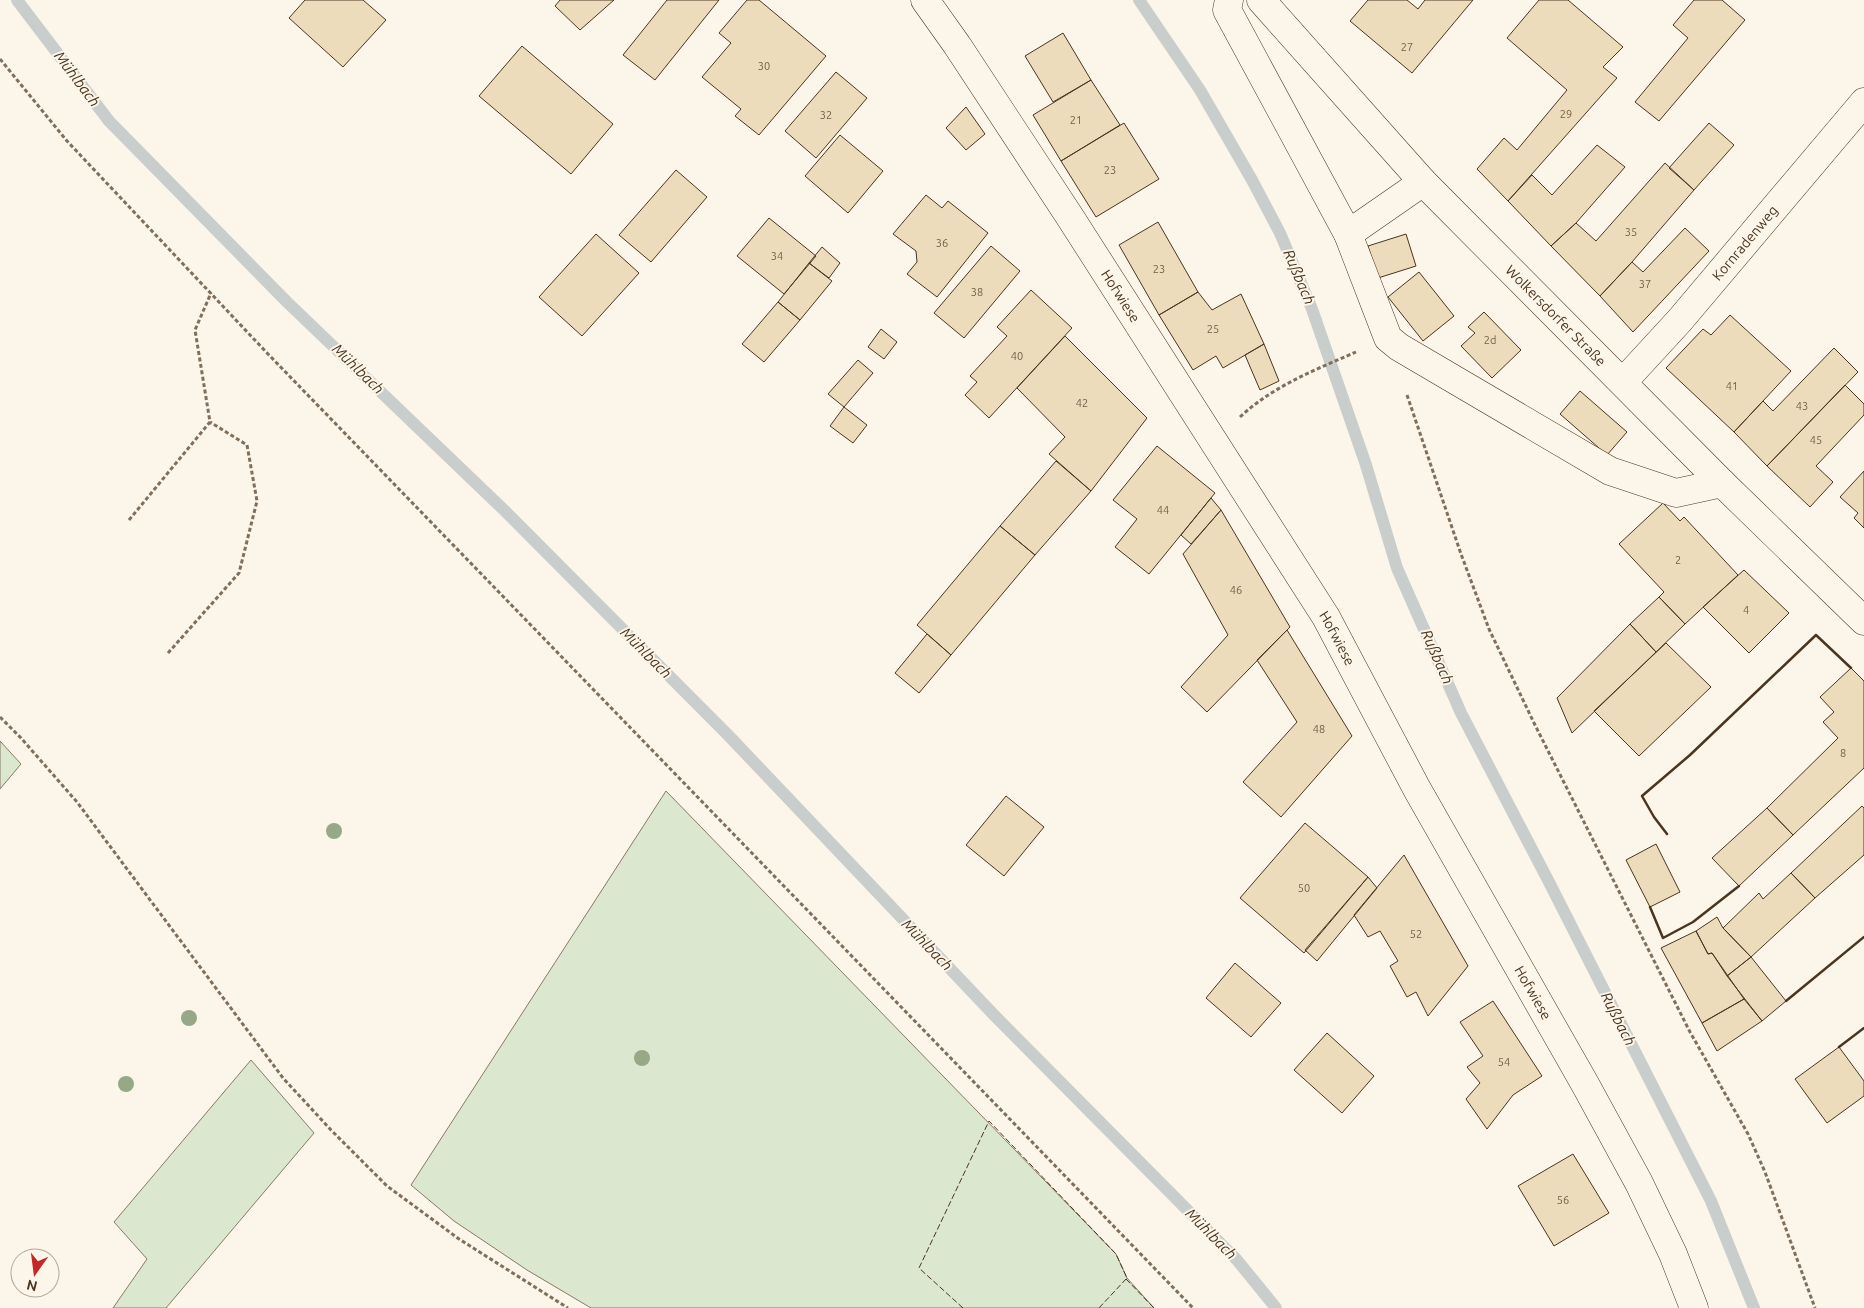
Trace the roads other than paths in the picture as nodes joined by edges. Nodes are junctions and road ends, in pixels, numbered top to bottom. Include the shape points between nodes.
1 (925, 0) edge
2 (1229, 0) edge
3 (1261, 0) edge
4 (1864, 102) edge
5 (1423, 182) junction
6 (1348, 234) junction
7 (1623, 382) junction
8 (1722, 483) junction
9 (1864, 621) edge
10 (1694, 1308) edge

1 - 10 street, Hofwiese via 1043,176 1326,617 1416,789 1639,1183 1674,1254
2 - 6 street via 1227,10
3 - 5 street, Wolkersdorfer Straße
4 - 7 street, Kornradenweg via 1680,320
5 - 6 street
5 - 7 street, Wolkersdorfer Straße
6 - 8 street via 1388,338 1399,347 1610,471 1676,493
7 - 8 street, Wolkersdorfer Straße
8 - 9 street, Wolkersdorfer Straße

